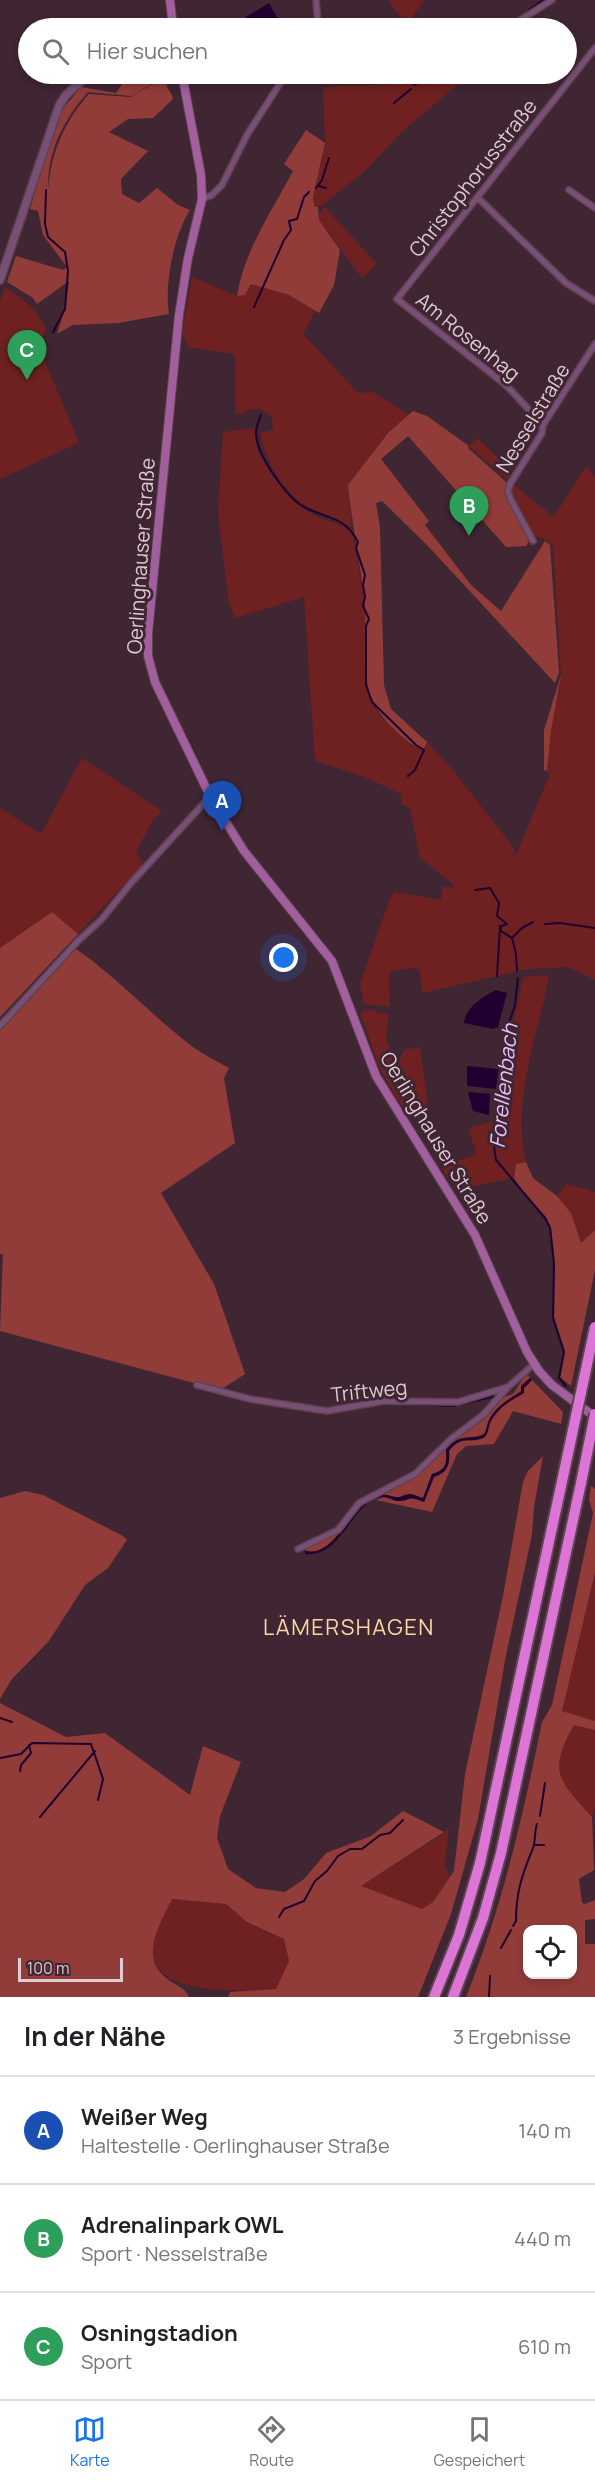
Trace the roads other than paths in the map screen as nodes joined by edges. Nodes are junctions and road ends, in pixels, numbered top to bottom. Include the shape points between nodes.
1 (170, 0) edge
2 (316, 0) edge
3 (552, 0) edge
4 (171, 18) edge
5 (317, 18) edge
6 (524, 18) edge
7 (595, 48) edge
8 (577, 71) edge
9 (78, 84) edge
10 (184, 84) edge
11 (280, 84) edge
12 (566, 84) edge
13 (569, 190) dead end
14 (477, 197) junction
15 (202, 199) junction
16 (595, 208) edge
17 (0, 280) edge
18 (397, 299) joint
19 (595, 301) edge
20 (595, 344) edge
21 (543, 425) junction
22 (533, 541) dead end
23 (211, 798) junction
24 (0, 1026) edge
25 (595, 1326) edge
26 (534, 1364) junction
27 (197, 1385) dead end
28 (508, 1387) junction
29 (595, 1415) edge
30 (298, 1549) dead end
31 (434, 1997) edge
32 (453, 1997) edge

1 - 4 main road
2 - 5 street
3 - 6 street
7 - 8 street, Christophorusstraße
9 - 17 street via 59,106
10 - 15 main road, Oerlinghauser Straße
11 - 15 street via 222,185 213,195
12 - 14 street, Christophorusstraße
13 - 16 street
14 - 18 street, Christophorusstraße
14 - 19 street via 566,283
15 - 23 main road, Oerlinghauser Straße via 180,305 147,645 154,682
18 - 21 street, Am Rosenhag via 506,385
20 - 21 street, Nesselstraße
21 - 22 street, Nesselstraße via 508,491
23 - 24 street
23 - 26 main road, Oerlinghauser Straße via 244,851 332,961 376,1076 475,1235
25 - 31 highway, bridge via 480,1863 459,1935
26 - 28 street, Triftweg
26 - 29 main road, Oerlinghauser Straße via 552,1385
27 - 28 street, Triftweg via 250,1399 327,1411 384,1401 458,1402
28 - 30 street, Triftweg via 483,1415 415,1474 359,1503 338,1530
29 - 32 highway, bridge via 501,1853 483,1918

